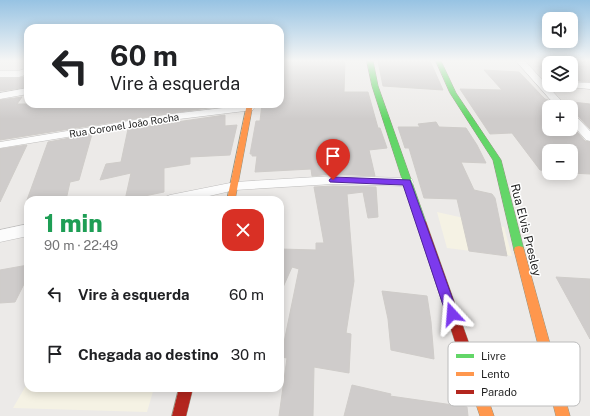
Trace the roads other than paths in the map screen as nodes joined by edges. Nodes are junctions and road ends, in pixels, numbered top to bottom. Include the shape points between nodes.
1 (374, 80) edge
2 (447, 80) edge
3 (578, 85) edge
4 (590, 86) edge
5 (24, 92) edge
6 (0, 96) edge
7 (236, 108) edge
8 (250, 108) edge
9 (578, 125) edge
10 (590, 138) edge
11 (0, 145) edge
12 (407, 182) junction
13 (235, 186) junction
14 (189, 196) edge
15 (232, 196) edge
16 (24, 231) edge
17 (0, 236) edge
18 (462, 342) edge
19 (543, 342) edge
20 (185, 392) edge
21 (484, 406) edge
22 (560, 406) edge
23 (179, 416) edge
24 (487, 416) edge
25 (563, 416) edge

1 - 12 street
2 - 19 street, Rua Elvis Presley via 497,160
3 - 4 street
5 - 6 street
7 - 11 street, Rua Coronel João Rocha
8 - 13 street
9 - 10 street
12 - 13 street via 333,180
12 - 18 street
13 - 14 street
13 - 15 street
16 - 17 street
20 - 23 street
21 - 24 street
22 - 25 street, Rua Elvis Presley

